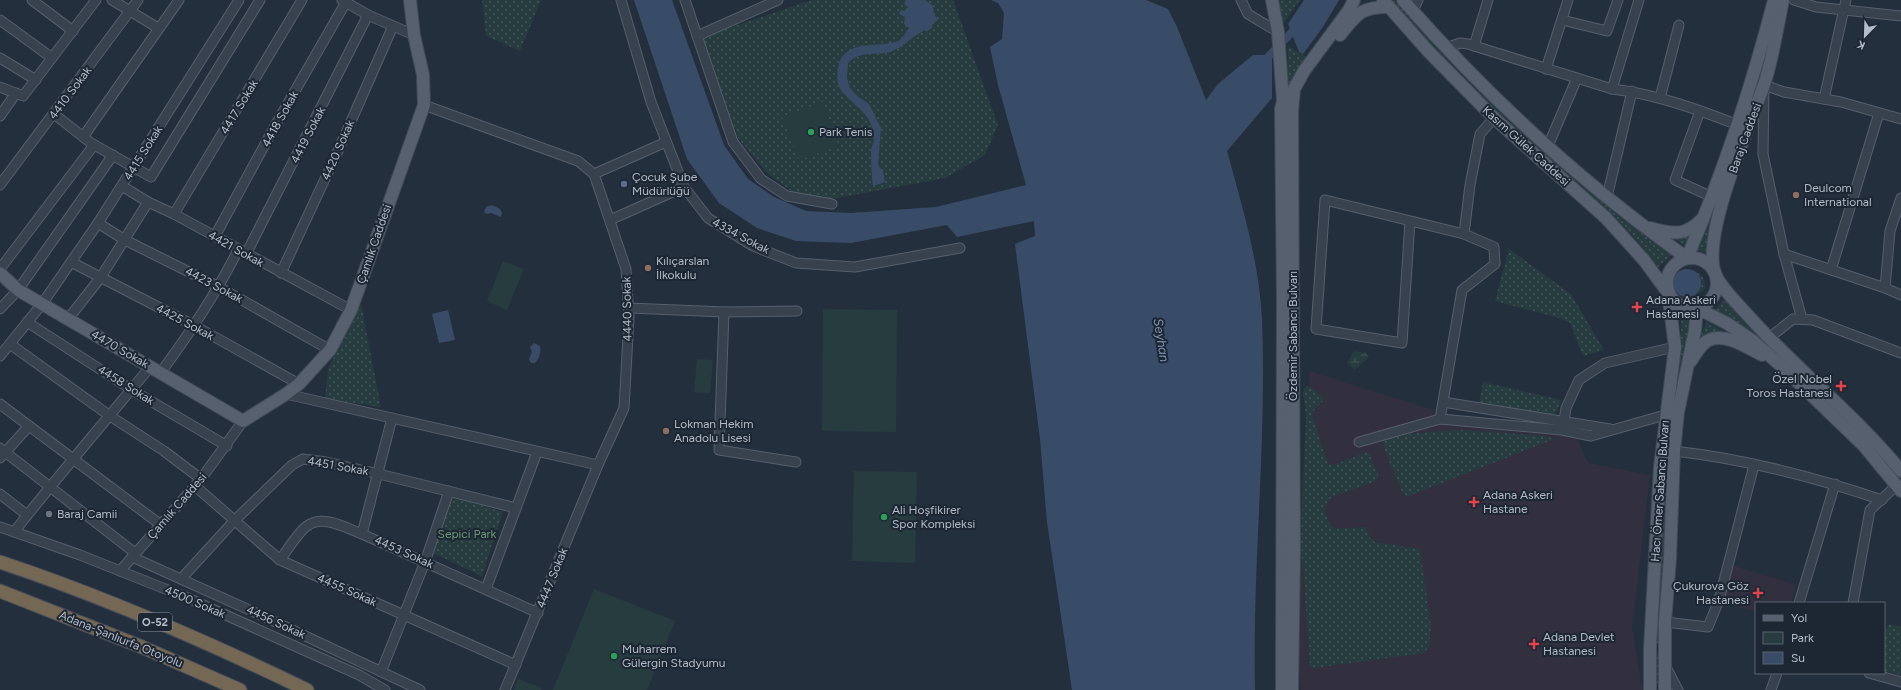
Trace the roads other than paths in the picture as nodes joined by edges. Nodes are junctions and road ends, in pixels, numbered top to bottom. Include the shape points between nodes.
1 (32, 0) edge
2 (96, 0) edge
3 (112, 0) edge
4 (138, 0) edge
5 (178, 0) edge
6 (239, 0) edge
7 (260, 0) edge
8 (302, 0) edge
9 (410, 0) edge
10 (621, 0) edge
11 (685, 0) edge
12 (778, 0) edge
13 (1241, 0) edge
14 (1272, 0) edge
15 (1354, 0) edge
16 (1403, 0) edge
17 (1418, 0) edge
18 (1488, 0) edge
19 (1568, 0) edge
20 (1618, 0) edge
21 (1639, 0) edge
22 (1774, 0) edge
23 (1783, 0) edge
24 (1794, 0) edge
25 (1846, 0) edge
26 (344, 1) edge
27 (1386, 4) edge
28 (1844, 10) junction
29 (1413, 11) junction
30 (130, 12) junction
31 (368, 15) junction
32 (1901, 16) edge
33 (0, 20) edge
34 (1562, 20) junction
35 (1680, 25) dead end
36 (393, 26) junction
37 (158, 28) junction
38 (73, 31) junction
39 (1278, 32) junction
40 (414, 35) junction
41 (697, 36) junction
42 (1474, 46) junction
43 (1446, 48) junction
44 (0, 58) edge
45 (52, 58) junction
46 (1546, 69) junction
47 (1577, 78) junction
48 (36, 80) junction
49 (1764, 85) junction
50 (0, 87) edge
51 (1612, 89) junction
52 (1632, 91) junction
53 (20, 95) junction
54 (1660, 98) junction
55 (1824, 99) junction
56 (424, 104) junction
57 (1288, 105) junction
58 (1700, 111) junction
59 (1878, 113) junction
60 (54, 114) junction
61 (0, 116) edge
62 (1494, 118) junction
63 (1901, 119) edge
64 (1738, 125) junction
65 (83, 137) junction
66 (666, 142) junction
67 (94, 145) junction
68 (1548, 146) junction
69 (113, 155) junction
70 (135, 166) junction
71 (594, 174) junction
72 (0, 185) edge
73 (122, 186) junction
74 (684, 187) junction
75 (1608, 197) junction
76 (1712, 197) junction
77 (1901, 198) edge
78 (148, 202) junction
79 (832, 204) dead end
80 (174, 214) junction
81 (1704, 216) junction
82 (610, 220) junction
83 (1410, 221) junction
84 (98, 223) junction
85 (1641, 225) junction
86 (1464, 234) junction
87 (215, 236) junction
88 (125, 240) junction
89 (960, 248) dead end
90 (242, 252) junction
91 (1784, 254) junction
92 (1687, 258) junction
93 (71, 262) junction
94 (0, 269) edge
95 (1831, 270) junction
96 (0, 273) edge
97 (281, 273) junction
98 (1716, 276) junction
99 (101, 277) junction
100 (219, 287) junction
101 (1885, 288) junction
102 (18, 290) junction
103 (1668, 293) junction
104 (1901, 296) edge
105 (42, 304) junction
106 (629, 308) junction
107 (1697, 308) junction
108 (0, 309) edge
109 (351, 310) junction
110 (724, 312) junction
111 (797, 312) dead end
112 (68, 319) junction
113 (1802, 319) junction
114 (27, 322) junction
115 (195, 326) junction
116 (1769, 338) junction
117 (10, 344) junction
118 (1675, 347) junction
119 (330, 350) junction
120 (1901, 353) edge
121 (0, 356) edge
122 (1779, 364) junction
123 (1687, 366) junction
124 (156, 369) junction
125 (299, 384) junction
126 (132, 390) junction
127 (286, 394) junction
128 (1443, 402) junction
129 (0, 404) edge
130 (1678, 412) junction
131 (110, 416) junction
132 (1666, 416) junction
133 (392, 418) junction
134 (1440, 419) junction
135 (243, 421) junction
136 (28, 426) junction
137 (1563, 426) junction
138 (1359, 442) dead end
139 (227, 446) junction
140 (1674, 451) junction
141 (537, 452) junction
142 (2, 453) edge
143 (74, 460) junction
144 (796, 462) dead end
145 (598, 465) junction
146 (1754, 465) junction
147 (1901, 471) edge
148 (379, 474) junction
149 (198, 483) junction
150 (1835, 484) junction
151 (50, 486) junction
152 (1899, 488) edge
153 (449, 491) junction
154 (0, 494) edge
155 (1882, 500) junction
156 (516, 508) junction
157 (28, 515) junction
158 (234, 521) junction
159 (161, 525) junction
160 (0, 527) edge
161 (14, 532) junction
162 (362, 534) junction
163 (134, 555) junction
164 (280, 560) junction
165 (0, 562) edge
166 (425, 562) junction
167 (120, 571) junction
168 (181, 579) junction
169 (486, 589) junction
170 (0, 591) edge
171 (1799, 602) edge
172 (1853, 602) edge
173 (538, 613) junction
174 (403, 615) junction
175 (1665, 622) junction
176 (1650, 649) junction
177 (1665, 650) junction
178 (516, 665) junction
179 (1665, 665) junction
180 (381, 672) junction
181 (1777, 674) edge
182 (1873, 674) edge
183 (1901, 682) edge
184 (1653, 688) edge
185 (240, 690) edge
186 (307, 690) edge
187 (385, 690) edge
188 (420, 690) edge
189 (505, 690) edge
190 (1282, 690) edge
191 (1292, 690) edge
192 (1665, 690) edge
193 (1678, 690) edge
194 (1771, 690) edge

1 - 38 street
2 - 38 street
3 - 30 street
4 - 30 street, 4410 Sokak
5 - 37 street
6 - 70 street, 4415 Sokak
7 - 70 street via 151,177
8 - 80 street, 4417 Sokak
9 - 40 main road, Çamlık Caddesi
10 - 66 street, 4334 Sokak via 651,102
11 - 41 street
12 - 41 street
13 - 39 street via 1248,14
14 - 39 main road, Özdemir Sabancı Bulvarı
15 - 57 main road, Özdemir Sabancı Bulvarı via 1304,71
16 - 29 main road, Kasım Gülek Caddesi
17 - 29 street
18 - 42 street
19 - 34 street
20 - 34 street via 1607,31
21 - 51 street
22 - 64 main road, Baraj Caddesi
23 - 49 main road, Baraj Caddesi
24 - 28 street via 1816,8
25 - 28 street
26 - 31 street
26 - 87 street, 4418 Sokak
27 - 57 main road via 1371,7 1356,16 1306,77
27 - 62 main road, Kasım Gülek Caddesi
28 - 32 street
28 - 55 street
29 - 43 main road, Kasım Gülek Caddesi
30 - 37 street
30 - 60 street, 4410 Sokak
31 - 36 street
31 - 90 street, 4419 Sokak
33 - 45 street
34 - 46 street
35 - 54 street
36 - 40 street
36 - 97 street, 4420 Sokak
37 - 65 street
38 - 45 street
39 - 57 main road, Özdemir Sabancı Bulvarı
40 - 56 main road, Çamlık Caddesi via 423,75
41 - 79 street via 734,142 761,179 786,196
42 - 43 street via 1460,43
42 - 46 street
43 - 68 main road, Kasım Gülek Caddesi
44 - 48 street
45 - 48 street
46 - 47 street
47 - 51 street
47 - 68 street
48 - 53 street
49 - 55 street via 1784,92
49 - 91 street via 1763,154
49 - 98 main road, Baraj Caddesi via 1723,202 1712,256
50 - 53 street
51 - 52 street
52 - 54 street
52 - 75 street
53 - 61 street
54 - 58 street
55 - 59 street
56 - 71 street via 578,161
56 - 109 main road, Çamlık Caddesi
57 - 190 main road, Özdemir Sabancı Bulvarı via 1281,109
57 - 191 main road, Özdemir Sabancı Bulvarı via 1294,553
58 - 64 street
58 - 76 street via 1675,180
59 - 63 street
59 - 95 street
60 - 65 street
60 - 72 street, 4410 Sokak
62 - 86 street via 1480,134
62 - 103 main road, Kasım Gülek Caddesi via 1606,218 1644,260
64 - 76 main road, Baraj Caddesi
65 - 67 street
66 - 71 street
66 - 74 street, 4334 Sokak
67 - 69 street
67 - 94 street
68 - 75 main road, Kasım Gülek Caddesi
69 - 70 street
69 - 102 street
70 - 73 street, 4415 Sokak
71 - 82 street, 4440 Sokak
73 - 78 street, 4421 Sokak
73 - 84 street, 4415 Sokak
74 - 82 street
74 - 89 street, 4334 Sokak via 708,218 753,246 796,263 855,267
75 - 85 main road, Kasım Gülek Caddesi
76 - 81 main road, Baraj Caddesi
77 - 101 street via 1890,231
78 - 80 street, 4421 Sokak
78 - 88 street
80 - 87 street, 4421 Sokak
81 - 85 main road via 1694,227 1682,233
81 - 92 main road, Baraj Caddesi
82 - 106 street, 4440 Sokak via 626,269
83 - 83 street via 1325,200 1316,329 1402,343
83 - 86 street
84 - 88 street, 4423 Sokak
84 - 93 street, 4415 Sokak
85 - 92 main road, Kasım Gülek Caddesi
86 - 128 street via 1494,247 1495,264 1462,290
87 - 90 street, 4421 Sokak
88 - 99 street
88 - 100 street, 4423 Sokak
90 - 97 street, 4421 Sokak
90 - 100 street, 4419 Sokak
91 - 95 street
91 - 113 street
92 - 98 main road via 1700,259 1707,263
92 - 103 main road via 1671,268 1666,284
93 - 99 street, 4425 Sokak
93 - 105 street, 4415 Sokak
95 - 101 street
96 - 102 main road, 4470 Sokak
97 - 109 street, 4421 Sokak
98 - 107 main road via 1717,284 1712,299 1706,305
98 - 116 main road
99 - 112 street
99 - 115 street, 4425 Sokak
100 - 115 street, 4419 Sokak
100 - 119 street, 4423 Sokak
101 - 104 street
102 - 105 main road, 4470 Sokak
102 - 108 street
103 - 107 main road via 1680,306
103 - 118 main road, Hacı Ömer Sabancı Bulvarı
105 - 112 main road, 4470 Sokak
105 - 114 street, 4415 Sokak
106 - 110 street
106 - 145 street, 4440 Sokak via 624,408
107 - 122 main road via 1734,328
107 - 123 main road, Hacı Ömer Sabancı Bulvarı
109 - 119 main road, Çamlık Caddesi
110 - 111 street
110 - 144 street via 719,450
112 - 124 main road, 4470 Sokak
113 - 116 street via 1793,319
113 - 120 street via 1813,320
114 - 117 street, 4415 Sokak
114 - 126 street, 4458 Sokak
115 - 124 street, 4419 Sokak
115 - 125 street, 4425 Sokak
116 - 147 main road via 1857,422
117 - 121 street, 4415 Sokak
117 - 131 street, 4455 Sokak
118 - 132 main road, Hacı Ömer Sabancı Bulvarı
118 - 137 street via 1605,363 1579,380 1566,408
119 - 125 main road, Çamlık Caddesi
122 - 123 main road via 1730,340 1712,338 1705,342
122 - 152 main road via 1864,446
123 - 130 main road, Hacı Ömer Sabancı Bulvarı
124 - 126 street, 4419 Sokak
124 - 135 main road, 4470 Sokak
125 - 127 main road, Çamlık Caddesi
126 - 131 street, 4419 Sokak
126 - 139 street, 4458 Sokak
127 - 133 street
127 - 135 main road, Çamlık Caddesi
128 - 134 street
128 - 137 street
129 - 136 street
130 - 132 street
130 - 140 main road, Hacı Ömer Sabancı Bulvarı
131 - 143 street, 4419 Sokak
131 - 149 street, 4455 Sokak via 164,451
132 - 137 street via 1591,436
132 - 176 main road, Hacı Ömer Sabancı Bulvarı via 1660,467
133 - 141 street
133 - 148 street
134 - 137 street
134 - 138 street
135 - 139 street, Çamlık Caddesi
136 - 142 street
136 - 143 street
139 - 149 street, Çamlık Caddesi
140 - 146 street
140 - 175 main road, Hacı Ömer Sabancı Bulvarı
141 - 145 street
141 - 156 street
142 - 151 street, 4456 Sokak
143 - 151 street, 4419 Sokak
143 - 159 street
145 - 173 street, 4447 Sokak
146 - 150 street
146 - 175 street via 1719,600 1708,627
148 - 153 street, 4451 Sokak
148 - 158 street, 4451 Sokak via 326,462 304,460 292,464
148 - 162 street
149 - 158 street, 4455 Sokak
149 - 159 street, Çamlık Caddesi
150 - 155 street
150 - 171 street
151 - 157 street, 4419 Sokak
151 - 163 street, 4456 Sokak
152 - 155 street
153 - 156 street, 4451 Sokak
153 - 166 street
154 - 157 street
155 - 172 street via 1870,510
156 - 169 street
157 - 161 street, 4419 Sokak
158 - 164 street, 4455 Sokak
158 - 168 street, 4451 Sokak
159 - 163 street, Çamlık Caddesi
160 - 161 street, 4500 Sokak
161 - 167 street, 4500 Sokak
162 - 164 street, 4453 Sokak via 336,524 319,521 306,526
162 - 166 street, 4453 Sokak
163 - 167 street, Çamlık Caddesi
163 - 168 street, 4456 Sokak
164 - 174 street, 4455 Sokak
165 - 186 highway, O-52 via 42,576 240,657
166 - 169 street, 4453 Sokak
166 - 174 street
167 - 187 street, 4500 Sokak via 188,598 359,675
168 - 180 street, 4456 Sokak
169 - 173 street, 4453 Sokak
170 - 185 highway, Adana-Şanlıurfa Otoyolu / O-52 via 142,647
173 - 178 street, 4447 Sokak
174 - 178 street, 4455 Sokak
174 - 180 street
175 - 177 main road, Hacı Ömer Sabancı Bulvarı
176 - 177 main road
176 - 184 main road, Hacı Ömer Sabancı Bulvarı
177 - 179 main road, Hacı Ömer Sabancı Bulvarı
178 - 189 street, 4447 Sokak
179 - 192 main road, Hacı Ömer Sabancı Bulvarı
179 - 193 street
180 - 188 street, 4456 Sokak
181 - 194 street
182 - 183 street

